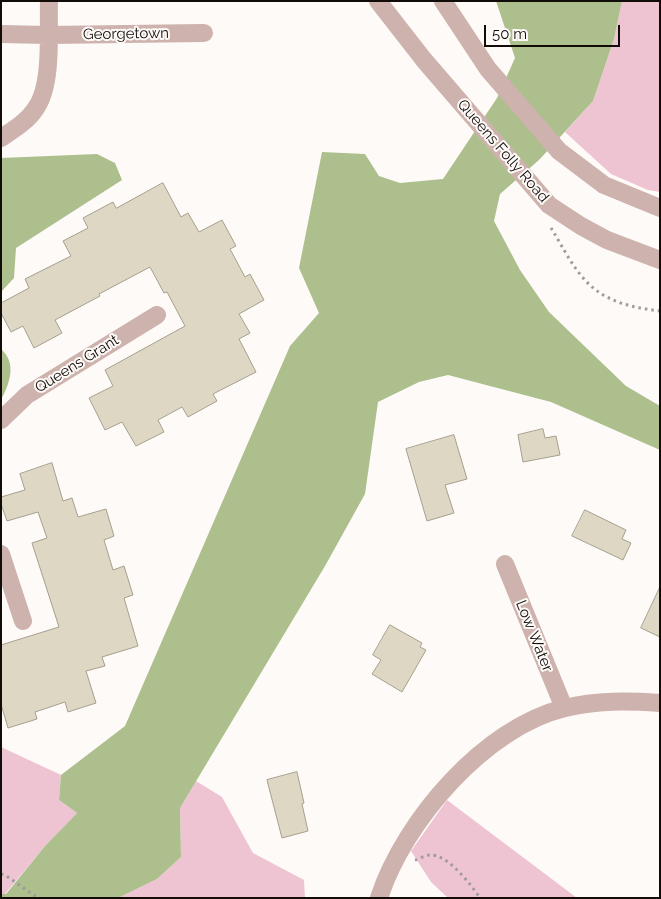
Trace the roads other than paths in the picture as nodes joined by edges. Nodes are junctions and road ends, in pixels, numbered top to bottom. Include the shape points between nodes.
1 (49, 1) edge
2 (378, 1) edge
3 (443, 1) edge
4 (204, 33) dead end
5 (1, 34) edge
6 (48, 35) junction
7 (1, 138) edge
8 (660, 208) edge
9 (660, 260) edge
10 (157, 315) dead end
11 (1, 420) edge
12 (1, 554) edge
13 (505, 564) dead end
14 (23, 621) dead end
15 (660, 703) edge
16 (564, 708) junction
17 (380, 898) edge

1 - 6 street
2 - 9 street, Queens Folly Road via 424,60 549,205 607,240
3 - 8 street via 488,70 559,151 604,185
4 - 6 street, Georgetown
5 - 6 street, Georgetown
6 - 7 street via 49,59 37,108
10 - 11 street, Queens Grant via 27,395
12 - 14 street
13 - 16 street, Low Water
15 - 16 street via 621,701
16 - 17 street via 545,714 495,741 463,769 413,830

